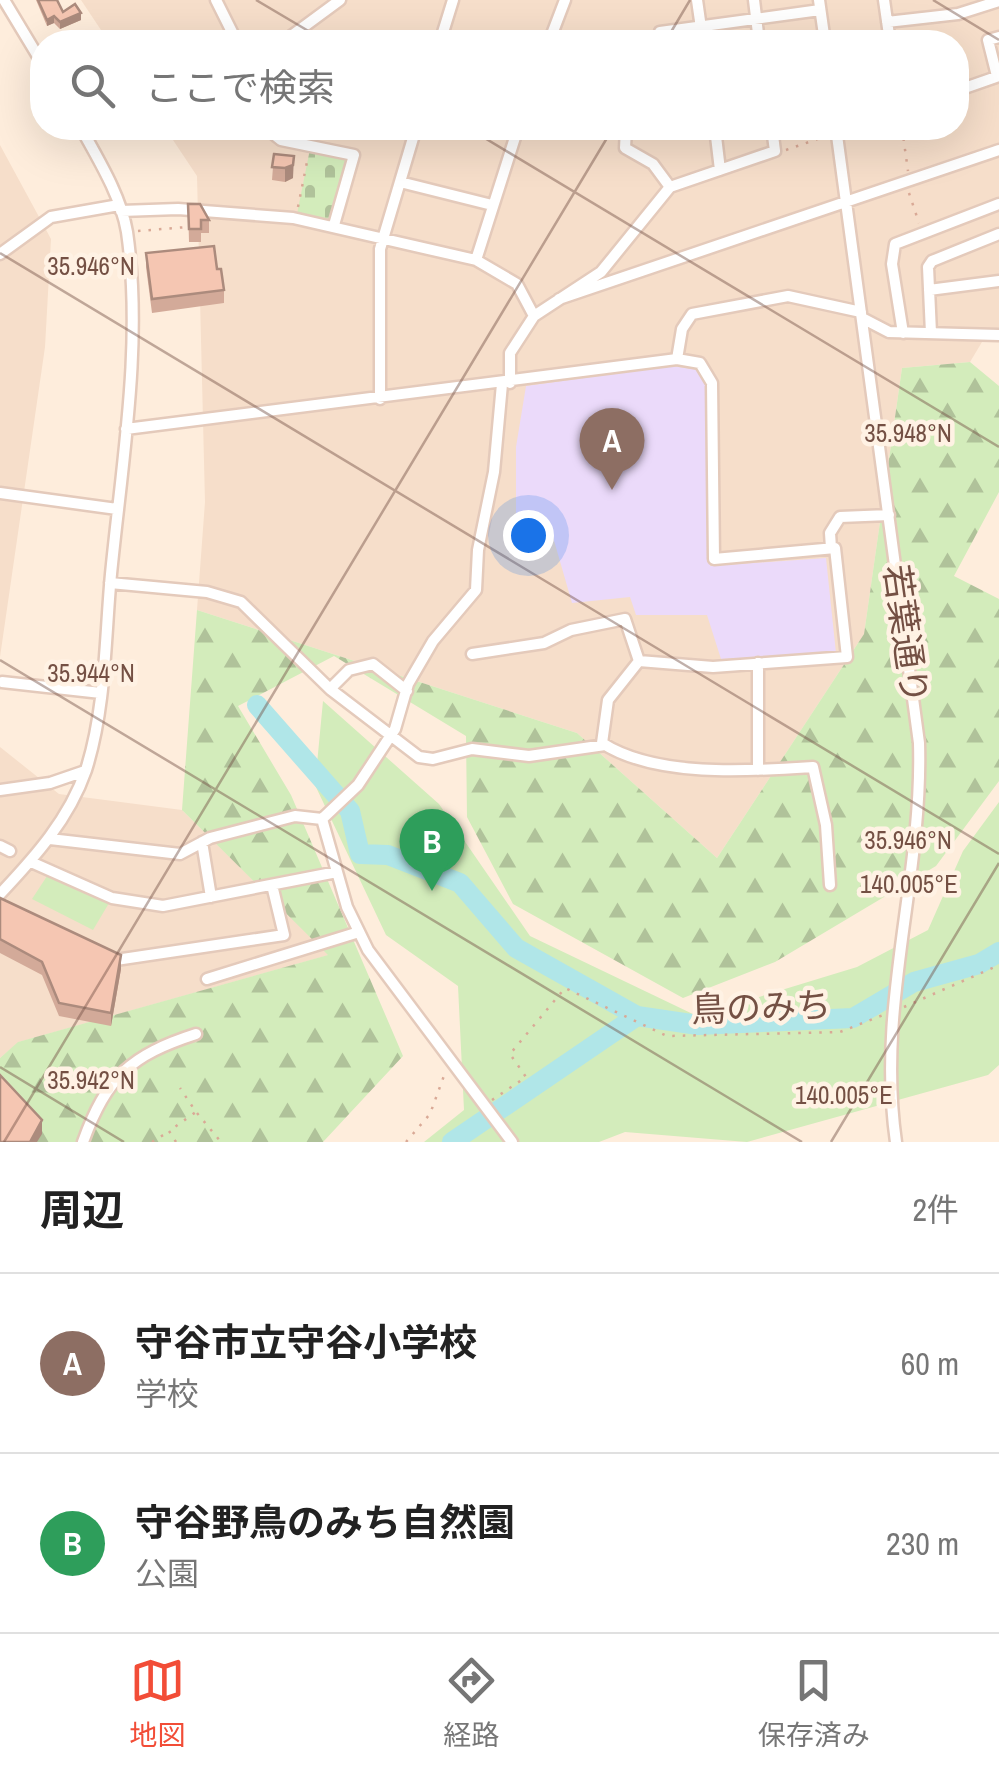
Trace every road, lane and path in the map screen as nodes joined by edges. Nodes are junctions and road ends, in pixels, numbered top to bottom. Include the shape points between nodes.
1 (4, 0) edge
2 (216, 0) edge
3 (340, 0) edge
4 (453, 0) edge
5 (565, 0) edge
6 (697, 0) edge
7 (754, 0) edge
8 (884, 0) edge
9 (999, 1) edge
10 (820, 5) edge
11 (756, 18) junction
12 (887, 22) junction
13 (701, 26) junction
14 (231, 30) edge
15 (300, 30) edge
16 (444, 30) edge
17 (554, 30) edge
18 (674, 30) edge
19 (702, 30) edge
20 (758, 30) edge
21 (823, 30) edge
22 (888, 30) edge
23 (999, 37) edge
24 (30, 43) edge
25 (998, 76) edge
26 (969, 86) edge
27 (86, 140) edge
28 (281, 140) edge
29 (412, 140) edge
30 (514, 140) edge
31 (625, 140) edge
32 (716, 140) edge
33 (774, 140) edge
34 (806, 140) edge
35 (834, 140) edge
36 (904, 140) edge
37 (309, 146) junction
38 (999, 150) edge
39 (775, 151) junction
40 (720, 170) junction
41 (909, 172) dead end
42 (400, 182) junction
43 (670, 188) junction
44 (908, 191) dead end
45 (848, 203) junction
46 (999, 204) edge
47 (492, 205) junction
48 (120, 208) junction
49 (294, 218) junction
50 (334, 225) junction
51 (186, 228) edge
52 (922, 231) junction
53 (127, 232) junction
54 (999, 234) edge
55 (383, 237) junction
56 (0, 254) edge
57 (476, 260) junction
58 (999, 281) edge
59 (929, 290) junction
60 (559, 300) junction
61 (862, 315) junction
62 (534, 316) junction
63 (904, 333) junction
64 (931, 334) junction
65 (999, 335) edge
66 (676, 359) junction
67 (506, 383) junction
68 (380, 399) junction
69 (126, 429) junction
70 (0, 492) edge
71 (118, 509) junction
72 (889, 515) junction
73 (831, 548) junction
74 (110, 583) junction
75 (472, 654) dead end
76 (639, 661) junction
77 (758, 663) junction
78 (2, 682) edge
79 (330, 690) junction
80 (407, 690) junction
81 (100, 693) junction
82 (390, 735) junction
83 (604, 745) junction
84 (86, 770) junction
85 (758, 770) junction
86 (0, 790) edge
87 (322, 819) junction
88 (50, 839) junction
89 (202, 842) junction
90 (31, 862) dead end
91 (337, 872) junction
92 (272, 885) junction
93 (830, 885) dead end
94 (0, 894) edge
95 (212, 897) junction
96 (359, 932) junction
97 (98, 955) edge
98 (999, 965) edge
99 (207, 979) dead end
100 (196, 1034) dead end
101 (451, 1057) junction
102 (180, 1088) dead end
103 (486, 1104) junction
104 (196, 1112) junction
105 (169, 1131) junction
106 (83, 1142) edge
107 (152, 1142) edge
108 (176, 1142) edge
109 (221, 1142) edge
110 (406, 1142) edge
111 (512, 1142) edge
112 (896, 1142) edge

1 - 24 street
2 - 14 street
3 - 15 street
4 - 16 street
5 - 17 street
6 - 13 street
7 - 11 street
8 - 12 street
9 - 12 street via 958,14
10 - 11 street
10 - 21 street
11 - 13 street
11 - 20 street
12 - 22 street
13 - 18 street
13 - 19 street
23 - 25 street via 988,40
25 - 26 street
27 - 48 street
28 - 37 street
29 - 42 street
30 - 47 street
31 - 43 street via 625,148 653,164
32 - 40 street
33 - 39 street
34 - 39 path
35 - 45 street, 若葉通り
36 - 41 path
37 - 49 path
37 - 50 street via 354,155
38 - 45 street
39 - 40 street
40 - 43 street
42 - 47 street
42 - 55 street
43 - 60 street via 612,261
44 - 52 path
45 - 60 street
45 - 61 street, 若葉通り
46 - 52 street
47 - 57 street
48 - 49 street
48 - 53 street
48 - 56 street via 51,217
49 - 50 street
50 - 55 street
51 - 53 path
52 - 63 street via 893,251
53 - 69 street
54 - 59 street via 932,261
55 - 57 street
55 - 68 street
57 - 62 street via 517,284
58 - 59 street
59 - 64 street
60 - 62 street
61 - 63 street
61 - 66 street via 788,296 698,312 682,328
61 - 72 street, 若葉通り
62 - 67 street via 510,353
63 - 64 street
64 - 65 street
66 - 67 street
66 - 73 street via 700,363 712,383 714,559
67 - 68 street
67 - 80 street via 476,590 433,641
68 - 69 street
69 - 71 street
70 - 71 street
71 - 74 street
72 - 73 street via 840,517 830,533
72 - 112 street, 若葉通り via 920,782 890,1025
73 - 77 street via 847,656
74 - 79 street via 241,602
74 - 81 street
75 - 76 street via 544,643 625,619
76 - 77 street
76 - 83 street via 608,700
77 - 85 street
78 - 81 street
79 - 80 street via 350,670 373,664
79 - 82 street
80 - 82 street
81 - 84 street
82 - 83 street via 433,759 472,749 529,756
82 - 87 street via 358,785
83 - 85 street via 646,764
84 - 86 street
84 - 88 street
85 - 93 street via 813,767
87 - 89 street via 296,816
87 - 91 street
88 - 89 street via 180,854
88 - 94 street
89 - 95 street
90 - 95 street via 112,898 163,906
91 - 92 street
91 - 96 street
92 - 95 street
92 - 97 street via 284,935 114,963
96 - 99 street
96 - 101 street
98 - 103 path, 鳥のみち via 840,1032 667,1036 565,988 510,1054 526,1077
100 - 106 street via 133,1061 111,1082
101 - 103 street
101 - 110 path via 430,1114
102 - 104 path
103 - 111 street
104 - 105 path
104 - 109 path
105 - 107 path
105 - 108 path

